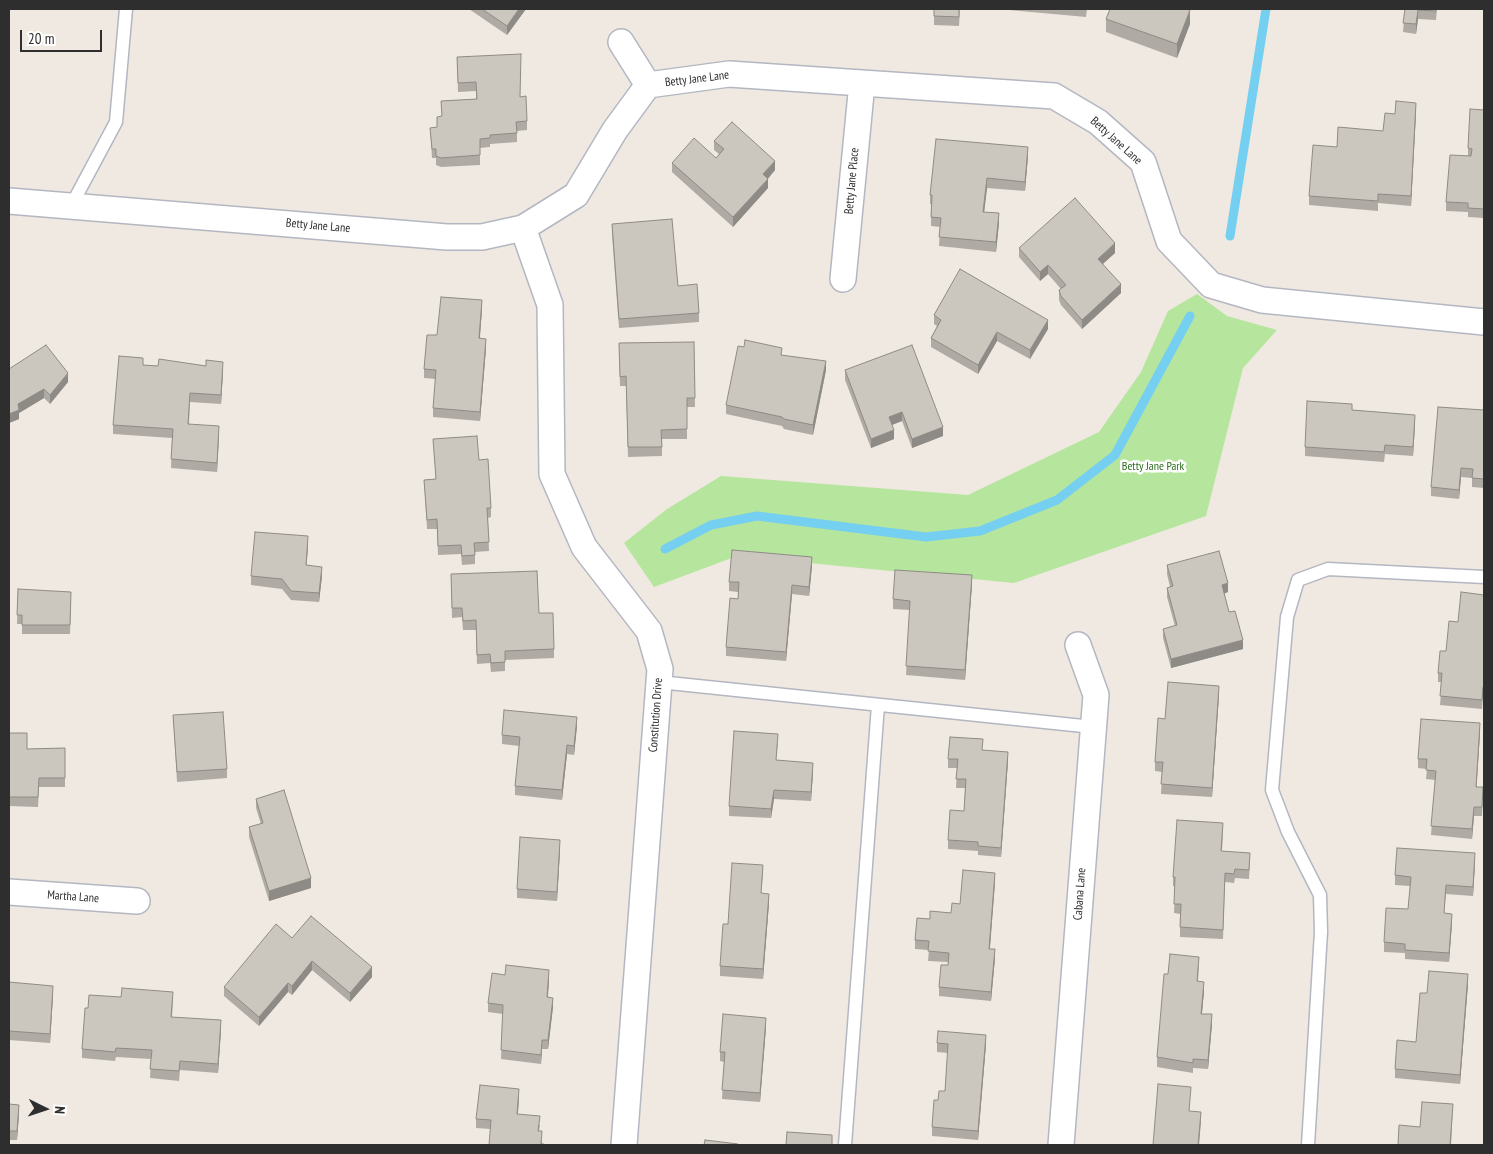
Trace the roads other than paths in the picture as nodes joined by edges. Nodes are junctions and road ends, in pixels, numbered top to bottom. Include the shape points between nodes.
1 (126, 9) edge
2 (620, 42) dead end
3 (862, 83) junction
4 (648, 85) junction
5 (9, 200) edge
6 (71, 206) junction
7 (523, 228) junction
8 (843, 280) dead end
9 (1484, 322) edge
10 (1484, 577) edge
11 (1078, 645) dead end
12 (659, 682) junction
13 (878, 705) junction
14 (1093, 727) junction
15 (9, 892) edge
16 (136, 901) dead end
17 (624, 1145) edge
18 (846, 1145) edge
19 (1061, 1145) edge
20 (1308, 1145) edge

1 - 6 lane via 116,122
2 - 4 street, Betty Jane Lane
3 - 4 street, Betty Jane Lane via 729,74
3 - 8 street, Betty Jane Place
3 - 9 street, Betty Jane Lane via 1054,96 1098,122 1142,162 1169,241 1210,285 1262,300
4 - 7 street, Betty Jane Lane via 615,130 576,195
5 - 6 street, Betty Jane Lane
6 - 7 street, Betty Jane Lane via 447,237 482,237
7 - 12 street, Constitution Drive via 550,305 552,474 584,547 648,630 660,669
10 - 20 lane via 1328,569 1298,580 1287,617 1272,790 1288,832 1320,895 1321,932
11 - 14 street, Cabana Lane via 1096,695
12 - 13 lane
12 - 17 street, Constitution Drive
13 - 14 lane
13 - 18 lane
14 - 19 street, Cabana Lane
15 - 16 street, Martha Lane

